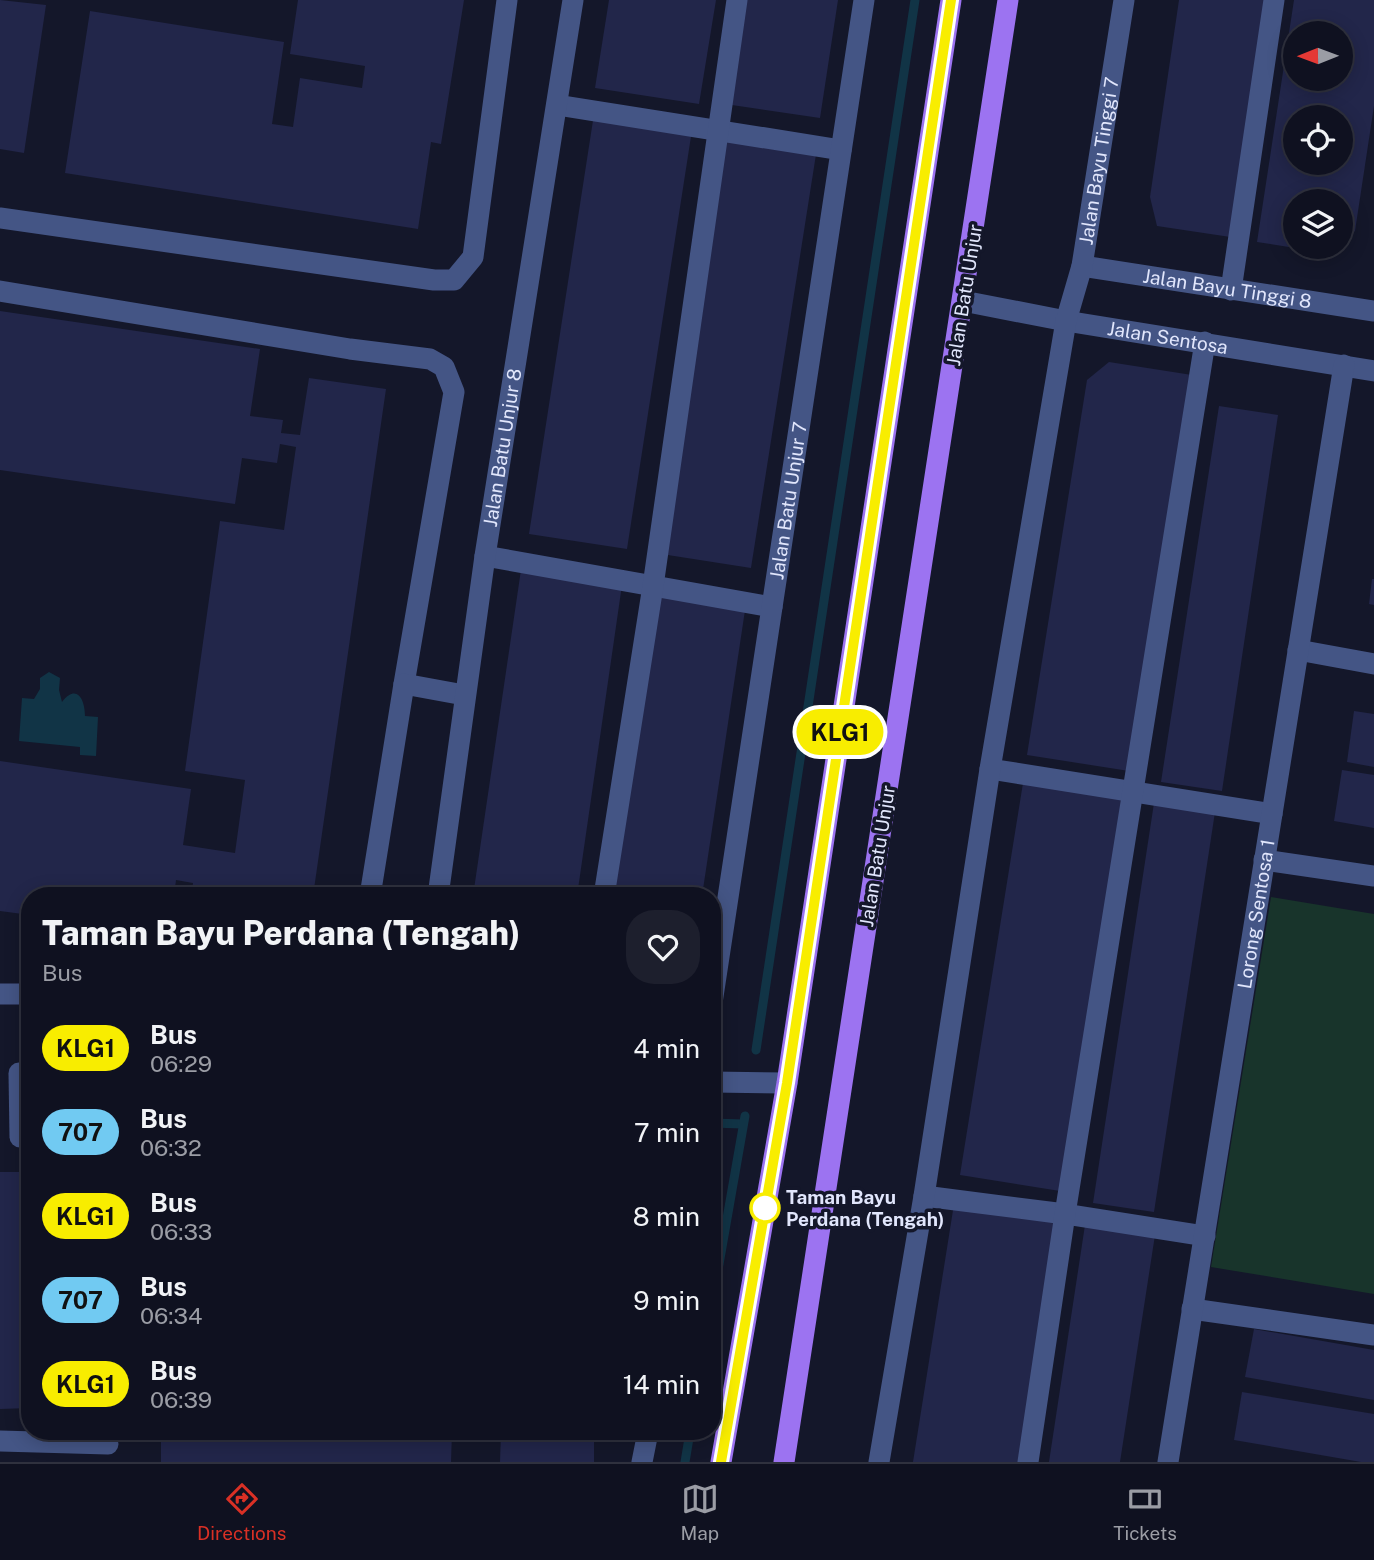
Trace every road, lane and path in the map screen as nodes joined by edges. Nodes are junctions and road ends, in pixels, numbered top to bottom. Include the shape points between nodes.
1 (507, 0) edge
2 (573, 0) edge
3 (737, 0) edge
4 (864, 0) edge
5 (951, 0) edge
6 (1008, 0) edge
7 (1124, 0) edge
8 (1274, 0) edge
9 (557, 105) junction
10 (718, 131) junction
11 (841, 150) junction
12 (0, 218) edge
13 (1082, 266) junction
14 (1231, 290) junction
15 (0, 291) edge
16 (963, 301) junction
17 (1374, 311) edge
18 (1066, 321) junction
19 (1205, 341) junction
20 (1344, 365) junction
21 (1374, 371) edge
22 (485, 556) junction
23 (653, 586) junction
24 (772, 607) junction
25 (1298, 650) junction
26 (1374, 664) edge
27 (404, 684) junction
28 (464, 695) junction
29 (990, 769) junction
30 (1132, 793) junction
31 (1272, 814) junction
32 (1264, 860) junction
33 (1374, 876) edge
34 (371, 887) edge
35 (439, 887) edge
36 (605, 887) edge
37 (721, 944) edge
38 (0, 994) edge
39 (21, 995) edge
40 (16, 1073) edge
41 (721, 1082) edge
42 (787, 1083) junction
43 (17, 1137) edge
44 (924, 1196) junction
45 (1065, 1214) junction
46 (1205, 1236) junction
47 (1192, 1309) junction
48 (1374, 1335) edge
49 (646, 1440) edge
50 (0, 1441) edge
51 (108, 1446) edge
52 (642, 1462) edge
53 (722, 1462) edge
54 (784, 1462) edge
55 (879, 1462) edge
56 (1028, 1462) edge
57 (1168, 1462) edge

1 - 12 street via 473,257 454,280
2 - 9 street, Jalan Batu Unjur 8
3 - 10 street
4 - 11 street, Jalan Batu Unjur 7
5 - 42 main road
6 - 16 main road, Jalan Batu Unjur
7 - 13 street, Jalan Bayu Tinggi 7
8 - 14 street
9 - 10 street
9 - 22 street, Jalan Batu Unjur 8
10 - 11 street
10 - 23 street
11 - 24 street, Jalan Batu Unjur 7
13 - 14 street, Jalan Bayu Tinggi 8
13 - 18 street, Jalan Bayu Tinggi 7
14 - 17 street, Jalan Bayu Tinggi 8
15 - 27 street via 430,359 444,367 454,392
16 - 18 street, Jalan Sentosa
16 - 54 main road, Jalan Batu Unjur
18 - 19 street, Jalan Sentosa
18 - 29 street
19 - 20 street, Jalan Sentosa
19 - 30 street
20 - 21 street, Jalan Sentosa
20 - 25 street, Lorong Sentosa 1
22 - 23 street
22 - 28 street, Jalan Batu Unjur 8
23 - 24 street
23 - 36 street
24 - 37 street, Jalan Batu Unjur 7
25 - 26 street
25 - 31 street, Lorong Sentosa 1
27 - 28 street
27 - 34 street
28 - 35 street, Jalan Batu Unjur 8
29 - 30 street
29 - 44 street
30 - 31 street
30 - 45 street
31 - 32 street, Lorong Sentosa 1
32 - 33 street
32 - 46 street, Lorong Sentosa 1
38 - 39 street
40 - 43 street
41 - 42 street
42 - 53 main road
44 - 45 street
44 - 55 street
45 - 46 street
45 - 56 street
46 - 47 street, Lorong Sentosa 1
47 - 48 street
47 - 57 street, Lorong Sentosa 1
49 - 52 street
50 - 51 street

